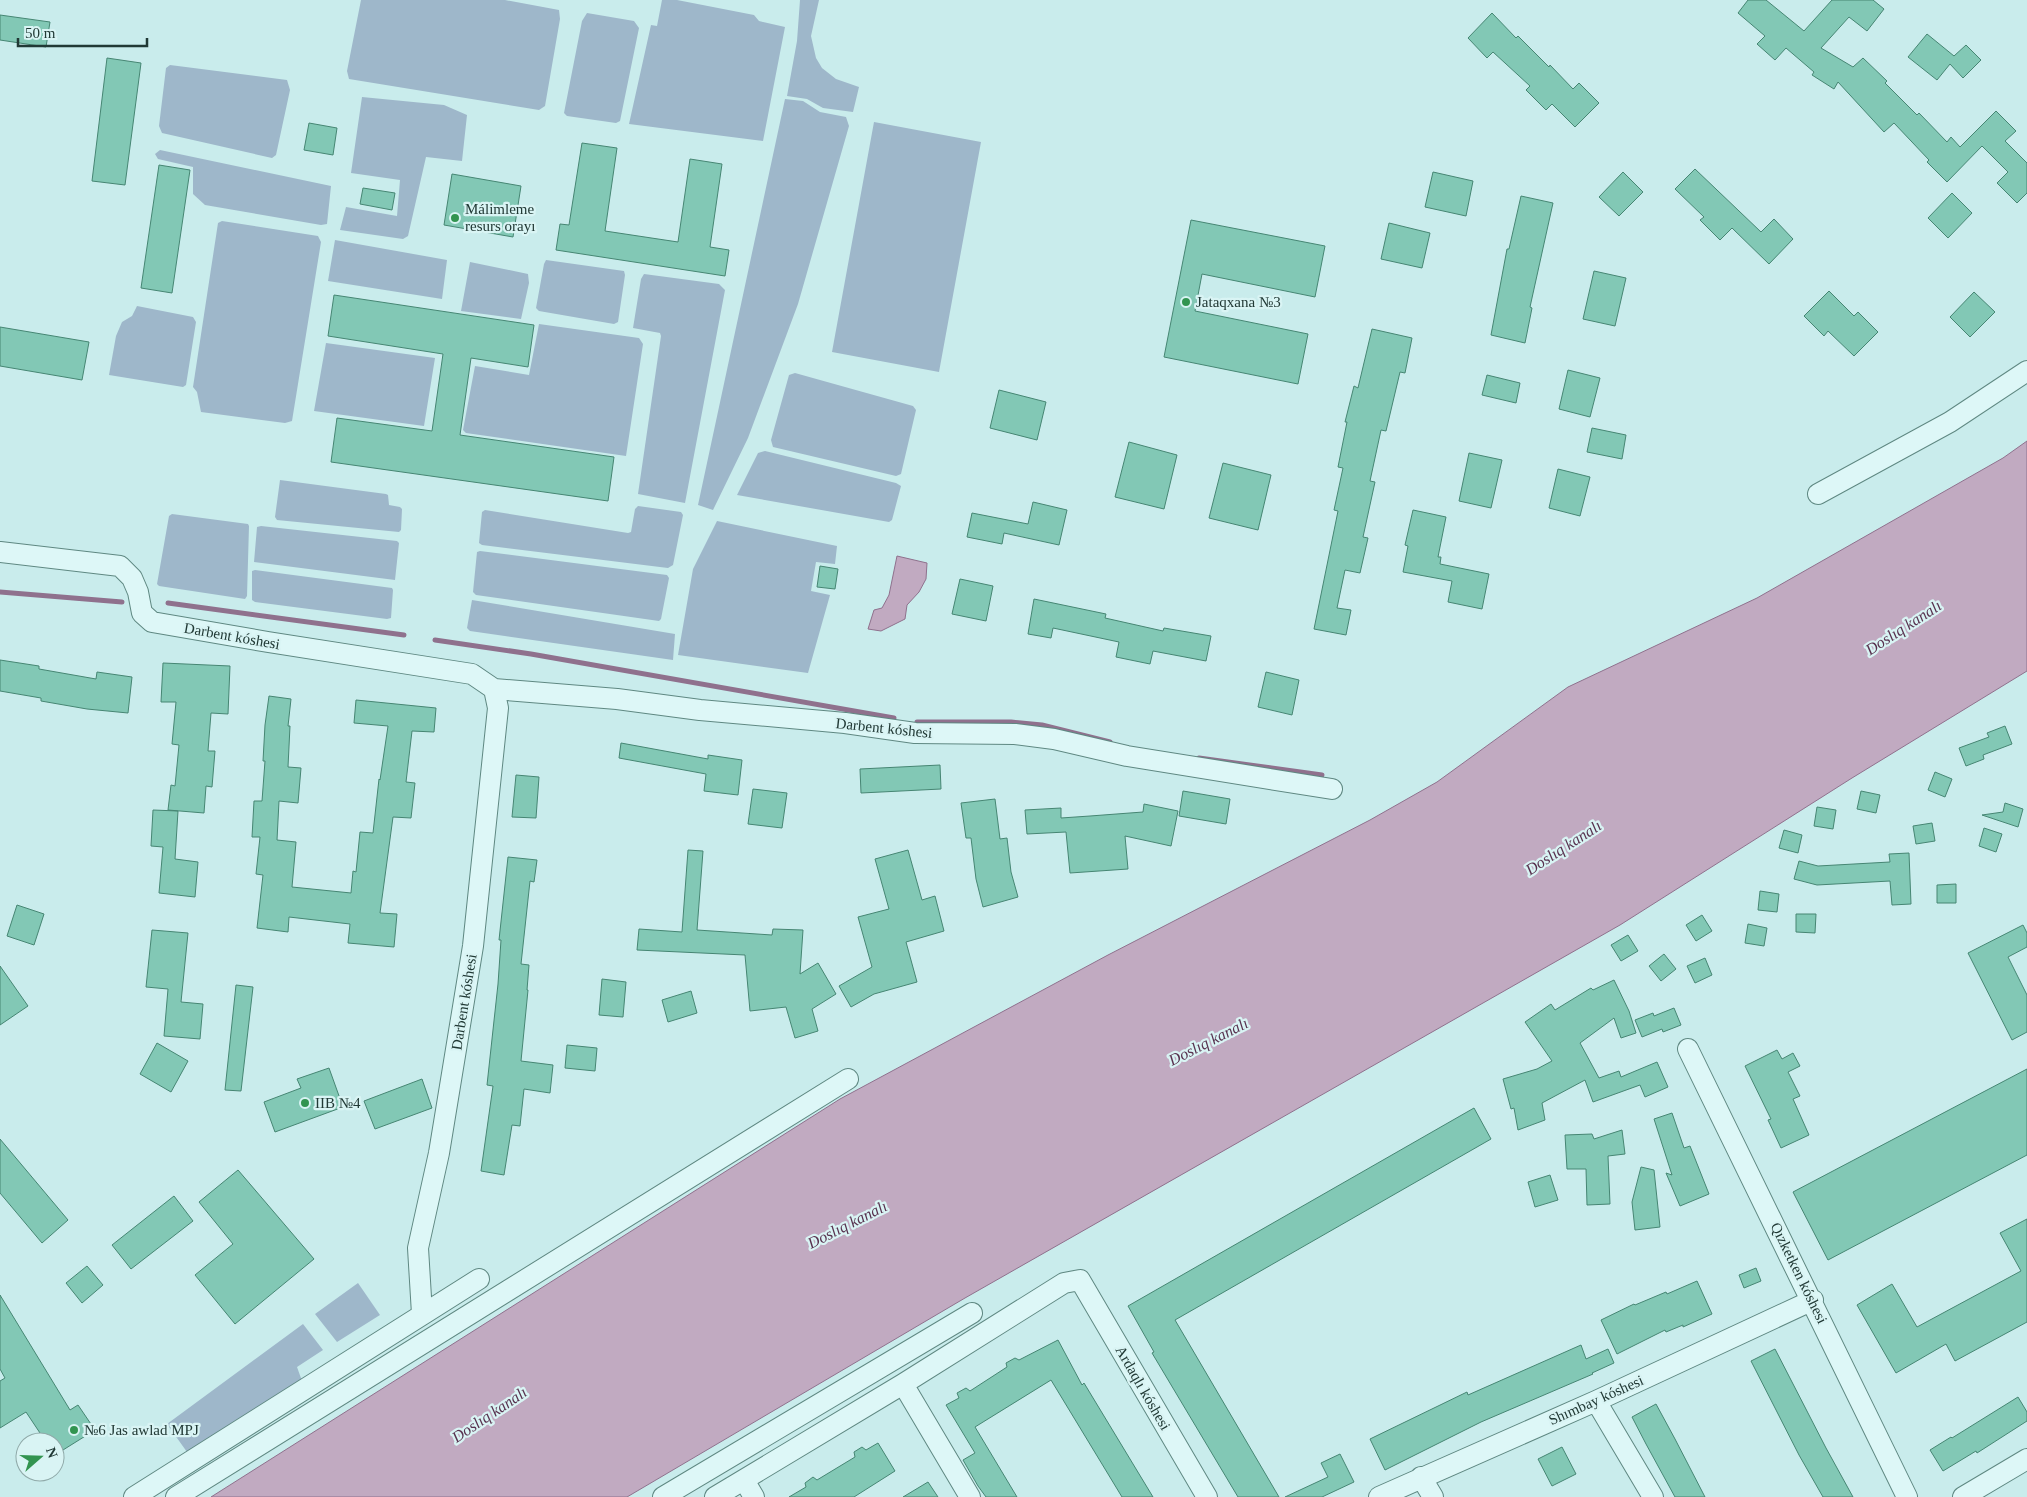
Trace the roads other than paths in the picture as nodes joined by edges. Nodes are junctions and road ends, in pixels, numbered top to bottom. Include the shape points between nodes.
1 (2027, 371) edge
2 (1818, 494) dead end
3 (0, 552) edge
4 (494, 689) junction
5 (1332, 789) dead end
6 (1688, 1049) dead end
7 (848, 1079) dead end
8 (479, 1279) dead end
9 (1813, 1300) junction
10 (422, 1314) junction
11 (972, 1314) dead end
12 (903, 1384) junction
13 (1596, 1401) junction
14 (2027, 1459) edge
15 (1421, 1477) junction
16 (744, 1480) junction
17 (134, 1497) edge
18 (176, 1497) edge
19 (663, 1497) edge
20 (715, 1497) edge
21 (754, 1497) edge
22 (970, 1497) edge
23 (1207, 1497) edge
24 (1379, 1497) edge
25 (1433, 1497) edge
26 (1653, 1497) edge
27 (1907, 1497) edge
28 (1963, 1497) edge

1 - 2 street via 1950,422
3 - 4 street, Darbent kóshesi via 120,566 132,578 142,612 152,622 472,674
4 - 5 street, Darbent kóshesi via 617,699 915,733 1015,734 1127,756
4 - 10 street, Darbent kóshesi via 498,708 473,946 439,1153 418,1248
6 - 9 street, Qızketken kóshesi
7 - 18 street
8 - 10 street
9 - 13 street, Shımbay kóshesi
9 - 27 street, Qızketken kóshesi
10 - 17 street
11 - 19 street
12 - 16 street
12 - 22 street
12 - 23 street, Ardaqlı kóshesi via 1064,1283 1080,1280
13 - 15 street, Shımbay kóshesi
13 - 26 street
14 - 28 street
15 - 24 street, Shımbay kóshesi
15 - 25 street
16 - 20 street
16 - 21 street

